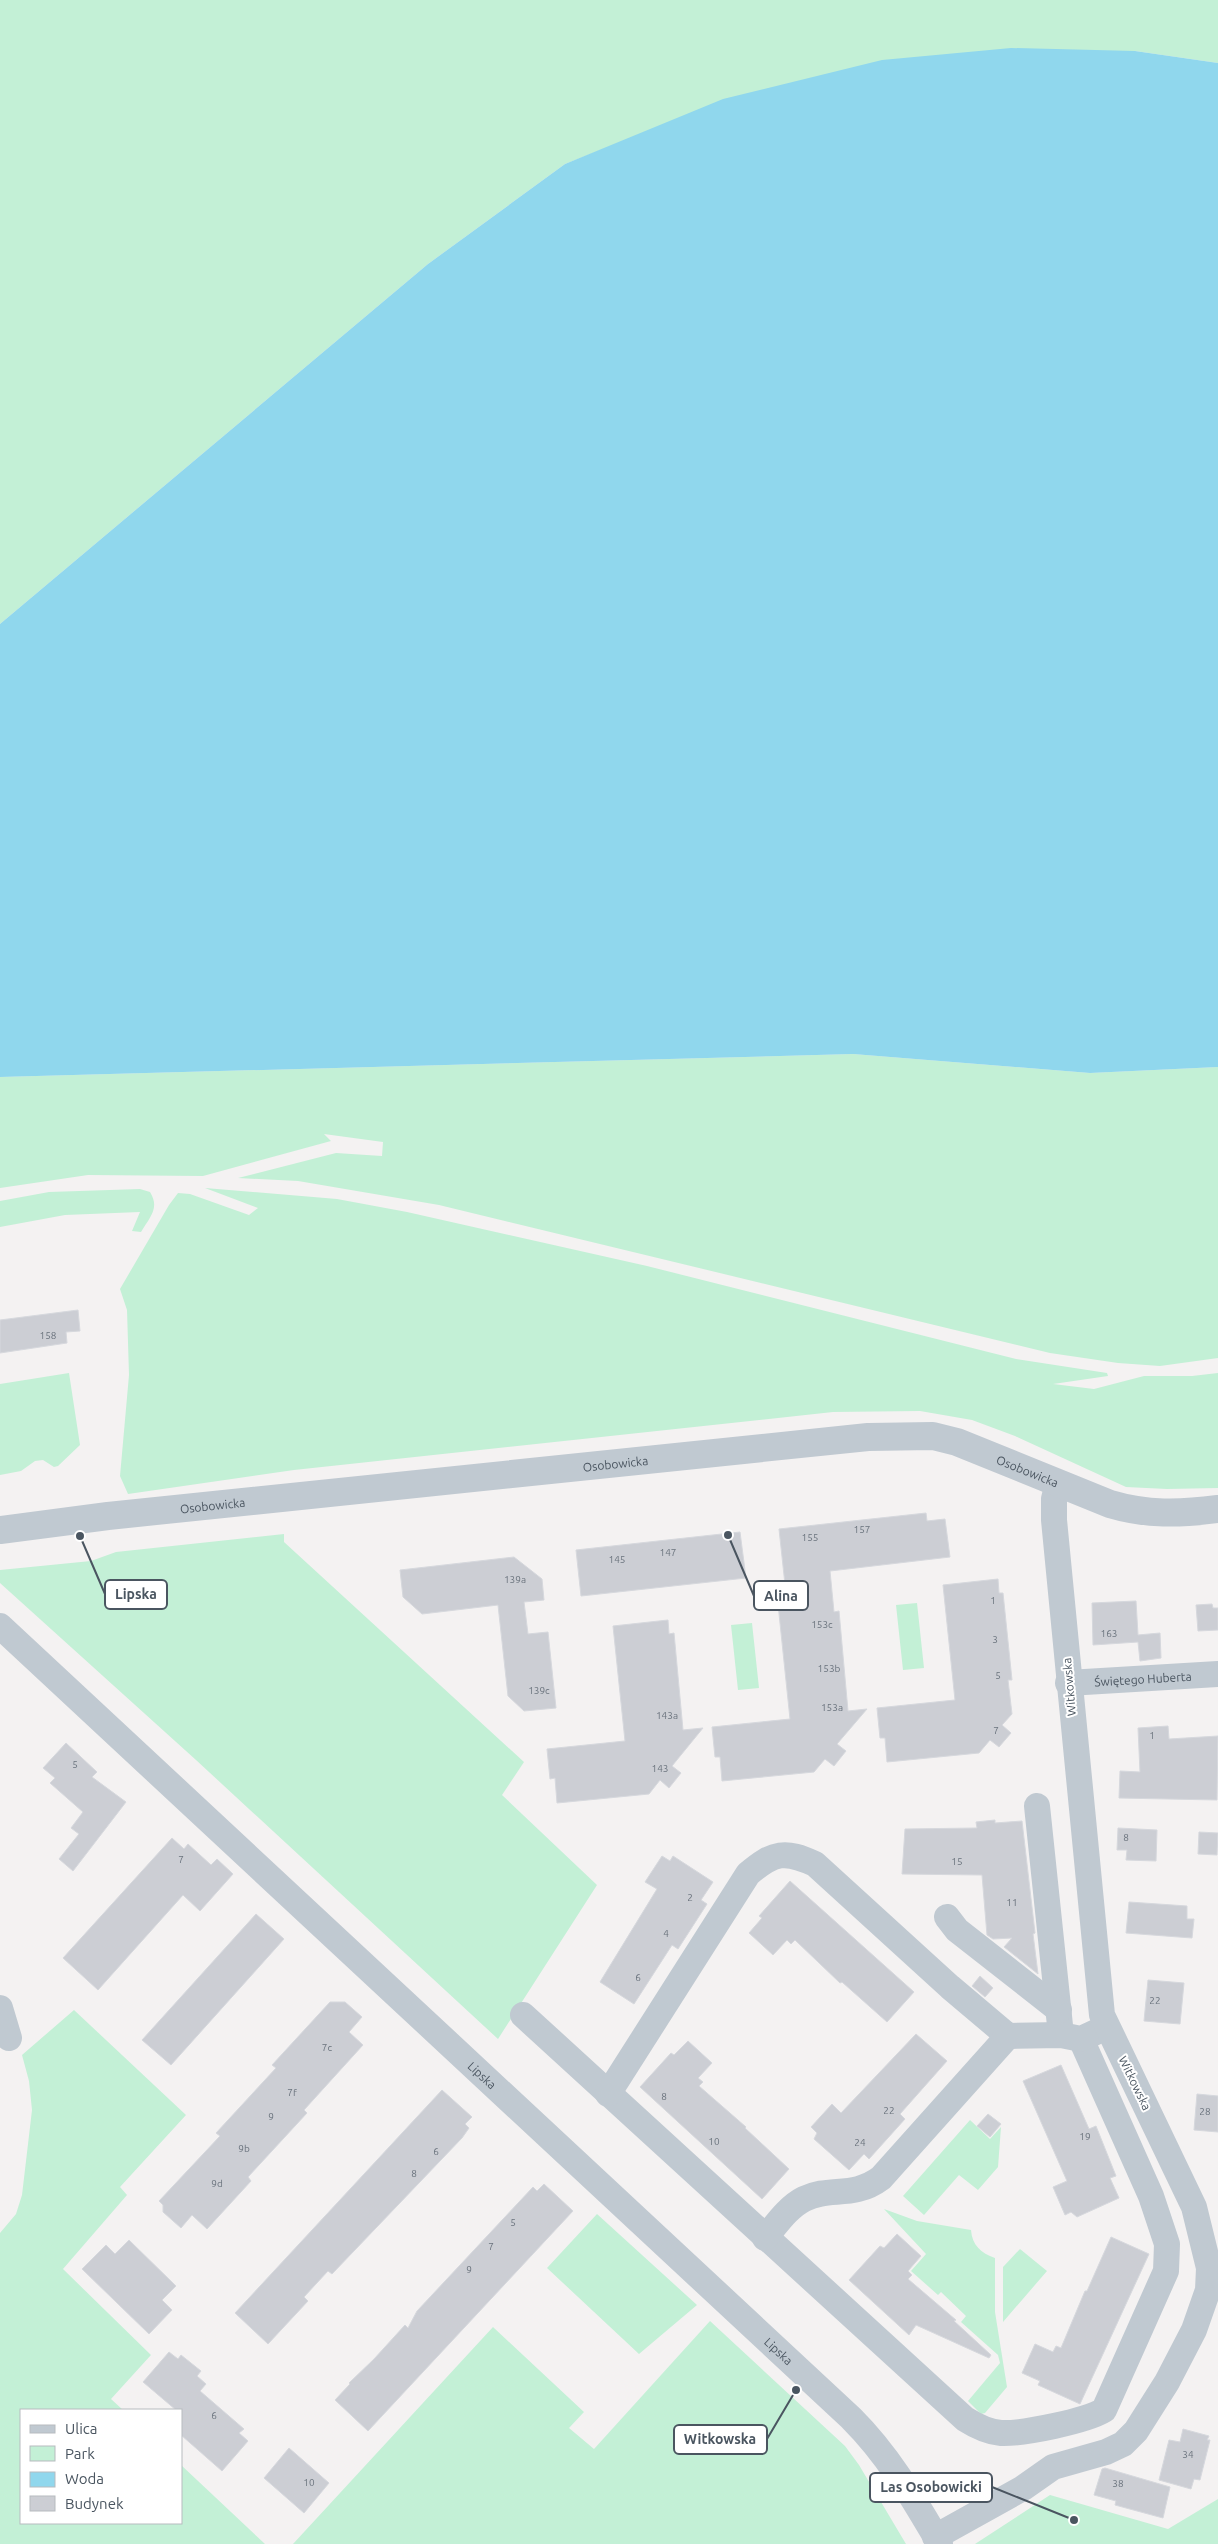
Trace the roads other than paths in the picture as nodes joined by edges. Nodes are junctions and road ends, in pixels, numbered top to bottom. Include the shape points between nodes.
1 (1058, 1484) junction
2 (1218, 1509) edge
3 (0, 1530) edge
4 (0, 1626) edge
5 (1218, 1674) edge
6 (1068, 1683) junction
7 (1038, 1806) dead end
8 (947, 1917) dead end
9 (0, 2008) edge
10 (523, 2015) dead end
11 (1106, 2027) junction
12 (1067, 2028) junction
13 (1008, 2036) junction
14 (9, 2038) dead end
15 (608, 2094) junction
16 (765, 2238) junction
17 (937, 2540) edge

1 - 2 street, Osobowicka via 1132,1511 1165,1514
1 - 3 street, Osobowicka via 957,1442 933,1436 868,1437
1 - 6 street, Witkowska via 1054,1520
4 - 17 street, Lipska via 851,2418 889,2461
5 - 6 street, Świętego Huberta
6 - 11 street, Witkowska via 1094,1952
7 - 12 street
8 - 12 street via 957,1930
9 - 14 street
10 - 15 street
11 - 12 street
11 - 17 street, Witkowska via 1126,2061 1194,2206 1208,2268 1208,2290 1202,2309 1152,2408 1123,2444 1053,2467
12 - 13 street
12 - 16 street via 1151,2196 1166,2244 1166,2271 1104,2410 1087,2418 1001,2433 976,2426
13 - 15 street via 815,1864 784,1854 772,1856 748,1874
13 - 16 street via 881,2178 870,2187 856,2191 803,2200
15 - 16 street

